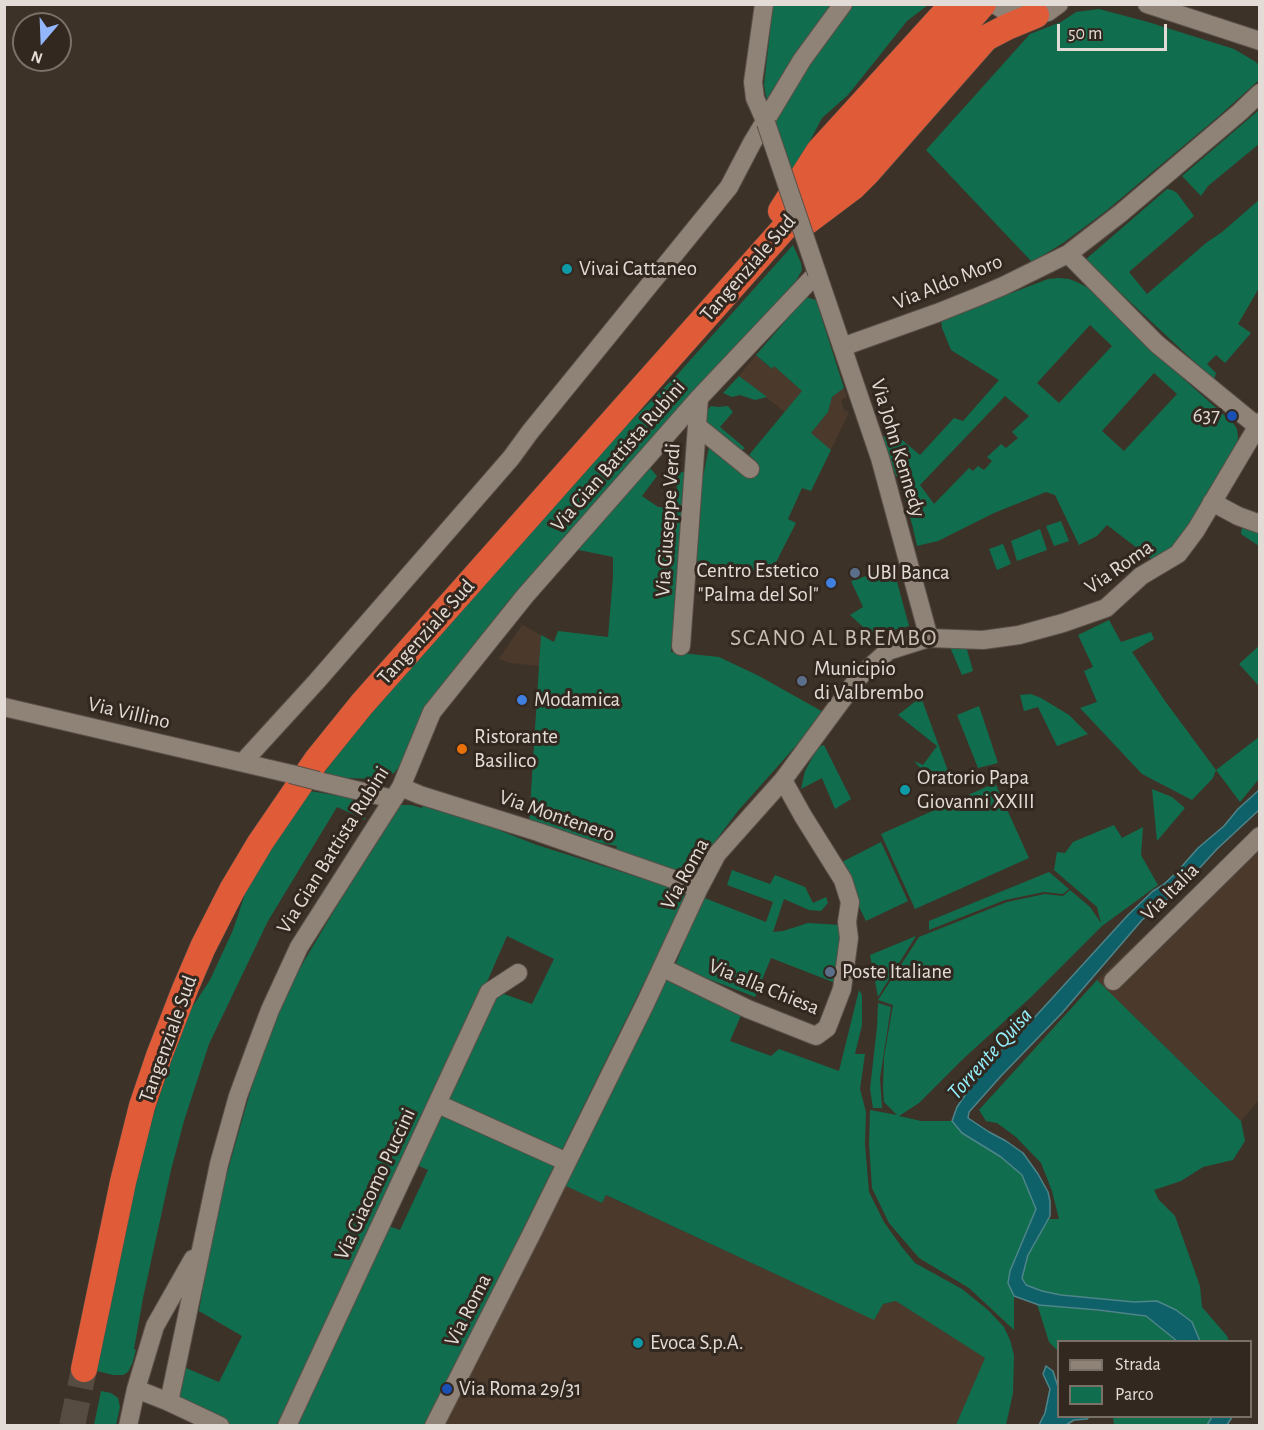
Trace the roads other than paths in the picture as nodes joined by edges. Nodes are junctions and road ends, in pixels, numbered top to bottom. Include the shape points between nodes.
1 (764, 4) edge
2 (843, 4) edge
3 (1059, 4) edge
4 (1147, 4) edge
5 (976, 7) edge
6 (1024, 15) junction
7 (1260, 41) edge
8 (1260, 93) edge
9 (766, 123) junction
10 (783, 229) junction
11 (1068, 254) junction
12 (817, 273) junction
13 (842, 347) junction
14 (699, 398) junction
15 (1258, 424) edge
16 (697, 426) junction
17 (750, 469) dead end
18 (1212, 502) junction
19 (1260, 524) edge
20 (929, 638) junction
21 (681, 646) dead end
22 (4, 708) edge
23 (243, 762) junction
24 (783, 780) junction
25 (397, 793) junction
26 (1260, 836) edge
27 (699, 888) junction
28 (663, 968) junction
29 (518, 973) dead end
30 (1113, 981) dead end
31 (438, 1104) junction
32 (567, 1162) junction
33 (201, 1244) junction
34 (84, 1369) tunnel mouth
35 (136, 1389) junction
36 (169, 1402) junction
37 (128, 1425) edge
38 (220, 1425) edge
39 (287, 1425) edge
40 (435, 1425) edge

1 - 9 street, Via John Kennedy via 753,82
2 - 9 street via 802,60
3 - 6 street via 1048,12
4 - 7 street
5 - 6 street
5 - 10 highway via 819,151 780,213
6 - 10 highway via 986,38 853,187 798,228
8 - 11 street, Via Aldo Moro via 1130,206
9 - 12 street, Via John Kennedy, bridge
9 - 23 street via 729,187 511,458
10 - 34 highway, Tangenziale Sud via 362,704 316,761 260,843 232,890 184,989 142,1106
11 - 13 street, Via Aldo Moro via 937,314
11 - 15 street via 1156,344
12 - 13 street, Via John Kennedy
12 - 14 street, Via Gian Battista Rubini
13 - 20 street, Via John Kennedy via 880,458
14 - 16 street, Via Giuseppe Verdi
14 - 25 street, Via Gian Battista Rubini via 525,596 432,712
15 - 18 street, Via Roma
16 - 17 street
16 - 21 street, Via Giuseppe Verdi
18 - 19 street
18 - 20 street, Via Roma via 1178,554 1141,576 1106,608 1019,635 983,640
20 - 24 street, Via Roma via 888,651 859,677
22 - 23 street, Via Villino
23 - 25 street, Via Villino, bridge
24 - 27 street, Via Roma via 717,854
24 - 28 street, Via alla Chiesa via 843,880 850,902 842,989 827,1028 816,1036
25 - 27 street, Via Montenero via 420,795 538,832
25 - 33 street, Via Gian Battista Rubini via 299,947 270,1010 238,1096
26 - 30 street, Via Italia
27 - 28 street, Via Roma
28 - 32 street, Via Roma
29 - 31 street, Via Giacomo Puccini via 489,992
31 - 32 street
31 - 39 street, Via Giacomo Puccini
32 - 40 street, Via Roma
33 - 35 street via 155,1326
33 - 36 street, Via Gian Battista Rubini
35 - 36 street
35 - 37 street
36 - 38 street

